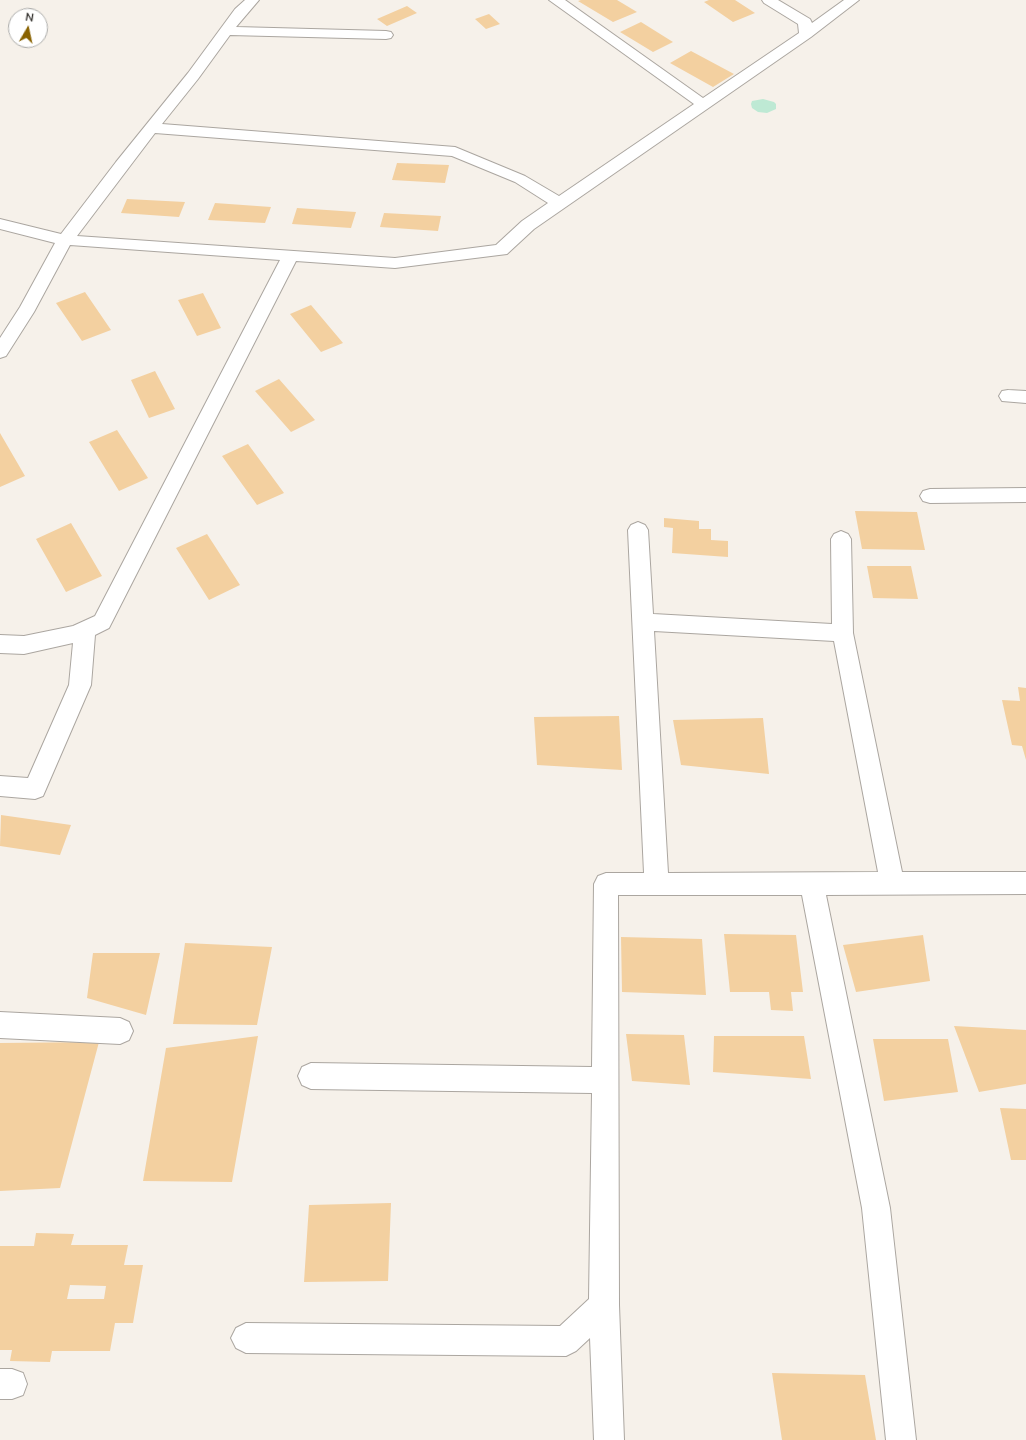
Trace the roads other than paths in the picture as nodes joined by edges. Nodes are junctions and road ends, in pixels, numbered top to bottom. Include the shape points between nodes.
1 (252, 0) edge
2 (556, 0) edge
3 (769, 0) edge
4 (852, 0) edge
5 (226, 31) junction
6 (806, 34) junction
7 (386, 35) dead end
8 (703, 104) junction
9 (151, 128) junction
10 (559, 203) junction
11 (0, 224) edge
12 (65, 240) junction
13 (291, 255) junction
14 (0, 352) edge
15 (1026, 495) edge
16 (930, 496) dead end
17 (638, 530) dead end
18 (841, 539) dead end
19 (643, 622) junction
20 (85, 630) junction
21 (843, 633) junction
22 (0, 644) edge
23 (0, 786) edge
24 (892, 883) junction
25 (1026, 883) edge
26 (657, 884) junction
27 (812, 884) junction
28 (0, 1025) edge
29 (120, 1031) dead end
30 (311, 1076) dead end
31 (605, 1080) junction
32 (604, 1304) junction
33 (246, 1338) dead end
34 (609, 1440) edge
35 (901, 1440) edge

1 - 5 street
2 - 8 street
3 - 6 street via 805,22
4 - 6 street
5 - 7 street
5 - 9 street
6 - 8 street
8 - 10 street
9 - 10 street via 454,152 520,179
9 - 12 street
10 - 13 street via 528,225 501,250 395,262
11 - 12 street
12 - 13 street
12 - 14 street via 28,308
13 - 20 street via 102,622
15 - 16 street
17 - 19 street
18 - 21 street
19 - 21 street
19 - 26 street
20 - 22 street via 24,645
20 - 23 street via 80,685 35,789
21 - 24 street
24 - 25 street
24 - 27 street
26 - 27 street
26 - 31 street via 606,884
27 - 35 street via 876,1208
28 - 29 street
30 - 31 street
31 - 32 street
32 - 33 street via 566,1341
32 - 34 street

